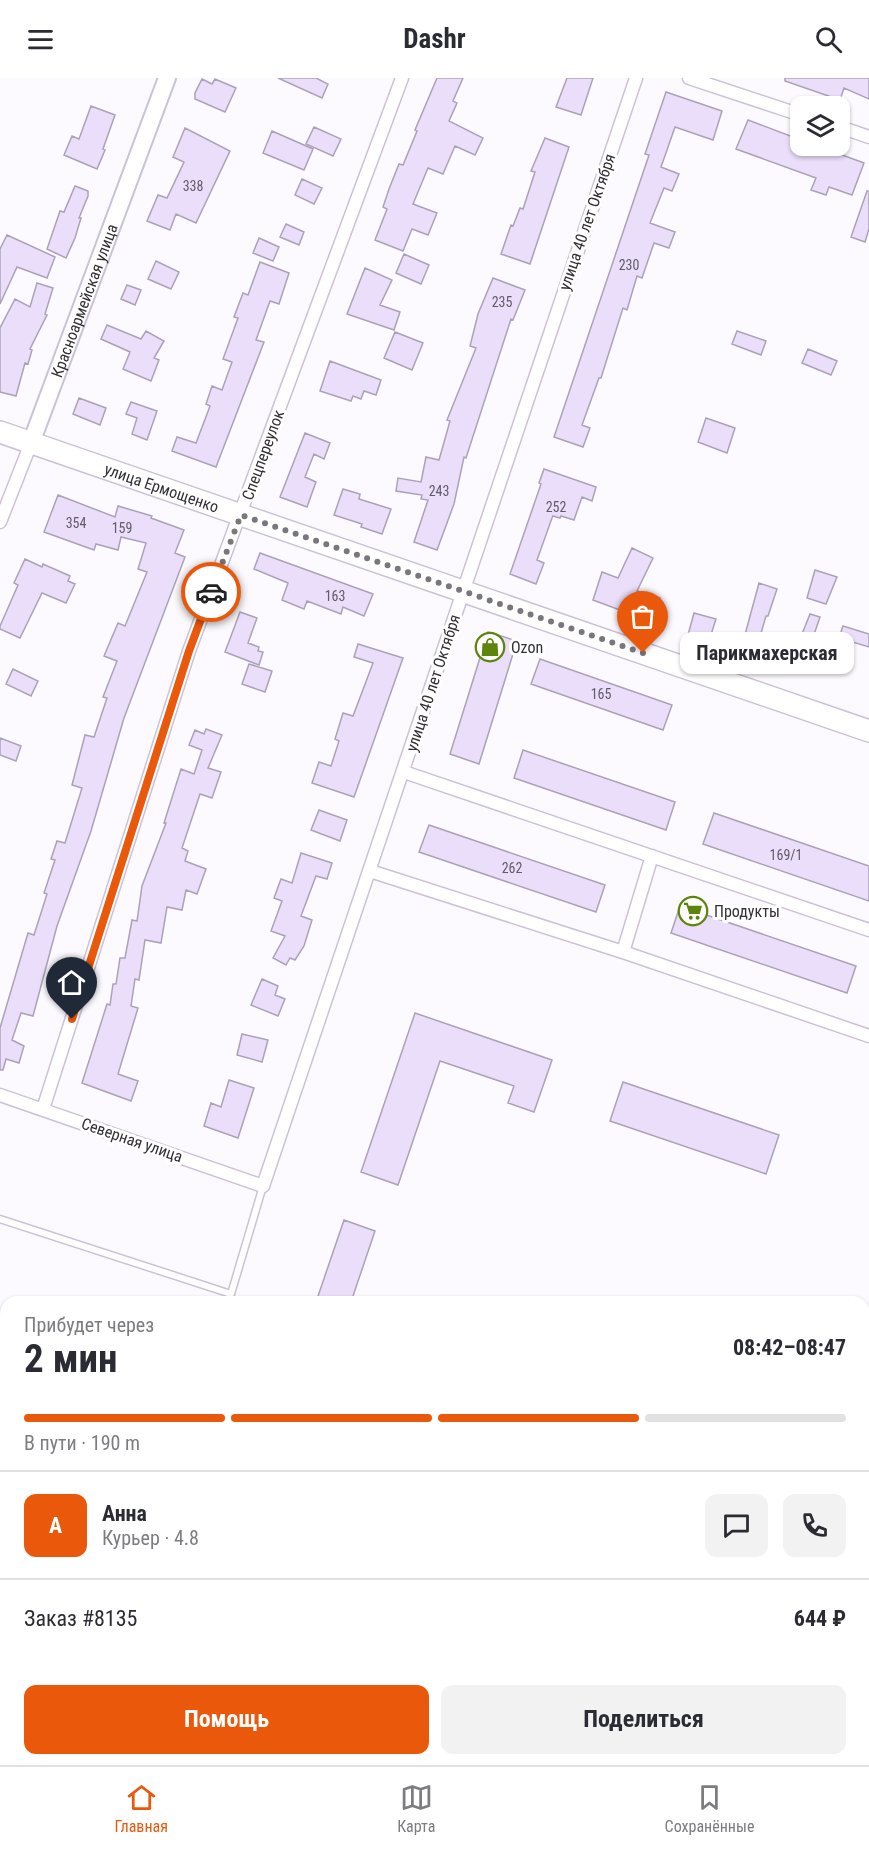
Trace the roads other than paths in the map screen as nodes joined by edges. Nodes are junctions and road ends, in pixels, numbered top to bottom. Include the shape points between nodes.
1 (167, 78) edge
2 (402, 78) edge
3 (636, 78) edge
4 (689, 78) edge
5 (790, 111) edge
6 (850, 131) edge
7 (869, 137) edge
8 (0, 432) edge
9 (31, 443) junction
10 (241, 515) junction
11 (0, 522) edge
12 (463, 591) junction
13 (869, 731) edge
14 (404, 772) junction
15 (652, 856) junction
16 (370, 871) junction
17 (869, 930) edge
18 (623, 952) junction
19 (869, 1035) edge
20 (0, 1095) edge
21 (43, 1109) junction
22 (263, 1186) junction
23 (0, 1219) edge
24 (231, 1294) joint

1 - 9 street, Красноармейская улица
2 - 10 street, Спецпереулок
3 - 12 street, улица 40 лет Октября
4 - 5 street
6 - 7 street
8 - 9 highway, улица Ермощенко
9 - 10 highway, улица Ермощенко
9 - 11 street, Красноармейская улица
10 - 12 highway, улица Ермощенко
10 - 21 street, Спецпереулок via 189,651
12 - 13 highway, улица Ермощенко
12 - 14 street, улица 40 лет Октября
14 - 15 street
14 - 16 street, улица 40 лет Октября
15 - 17 street
15 - 18 street
16 - 18 street
16 - 22 street, улица 40 лет Октября
18 - 19 street
20 - 21 street, Северная улица
21 - 22 street, Северная улица
22 - 24 lane
23 - 24 lane

